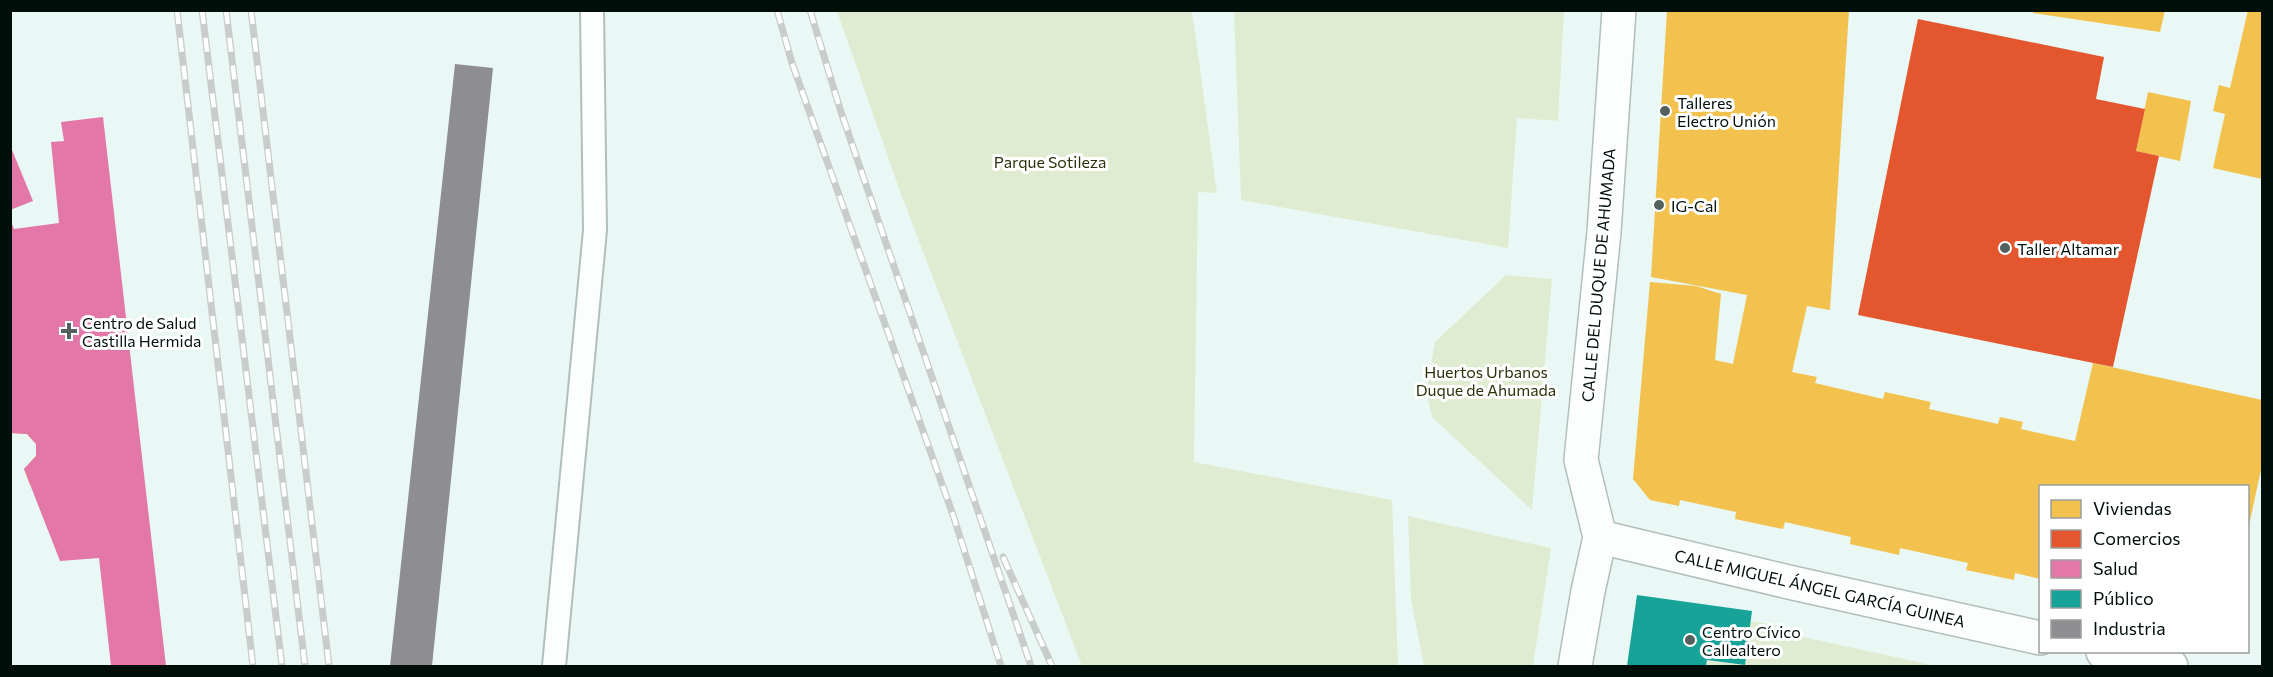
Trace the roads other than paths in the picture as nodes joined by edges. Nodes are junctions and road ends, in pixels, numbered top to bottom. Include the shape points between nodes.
1 (592, 10) edge
2 (1619, 10) edge
3 (1600, 537) junction
4 (2039, 638) edge
5 (2112, 653) edge
6 (554, 666) edge
7 (1575, 666) edge
8 (2171, 666) edge

1 - 6 lane via 595,230
2 - 3 street, CALLE DEL DUQUE DE AHUMADA via 1604,232 1581,460
3 - 4 street, CALLE MIGUEL ÁNGEL GARCÍA GUINEA
3 - 7 street
5 - 8 street

